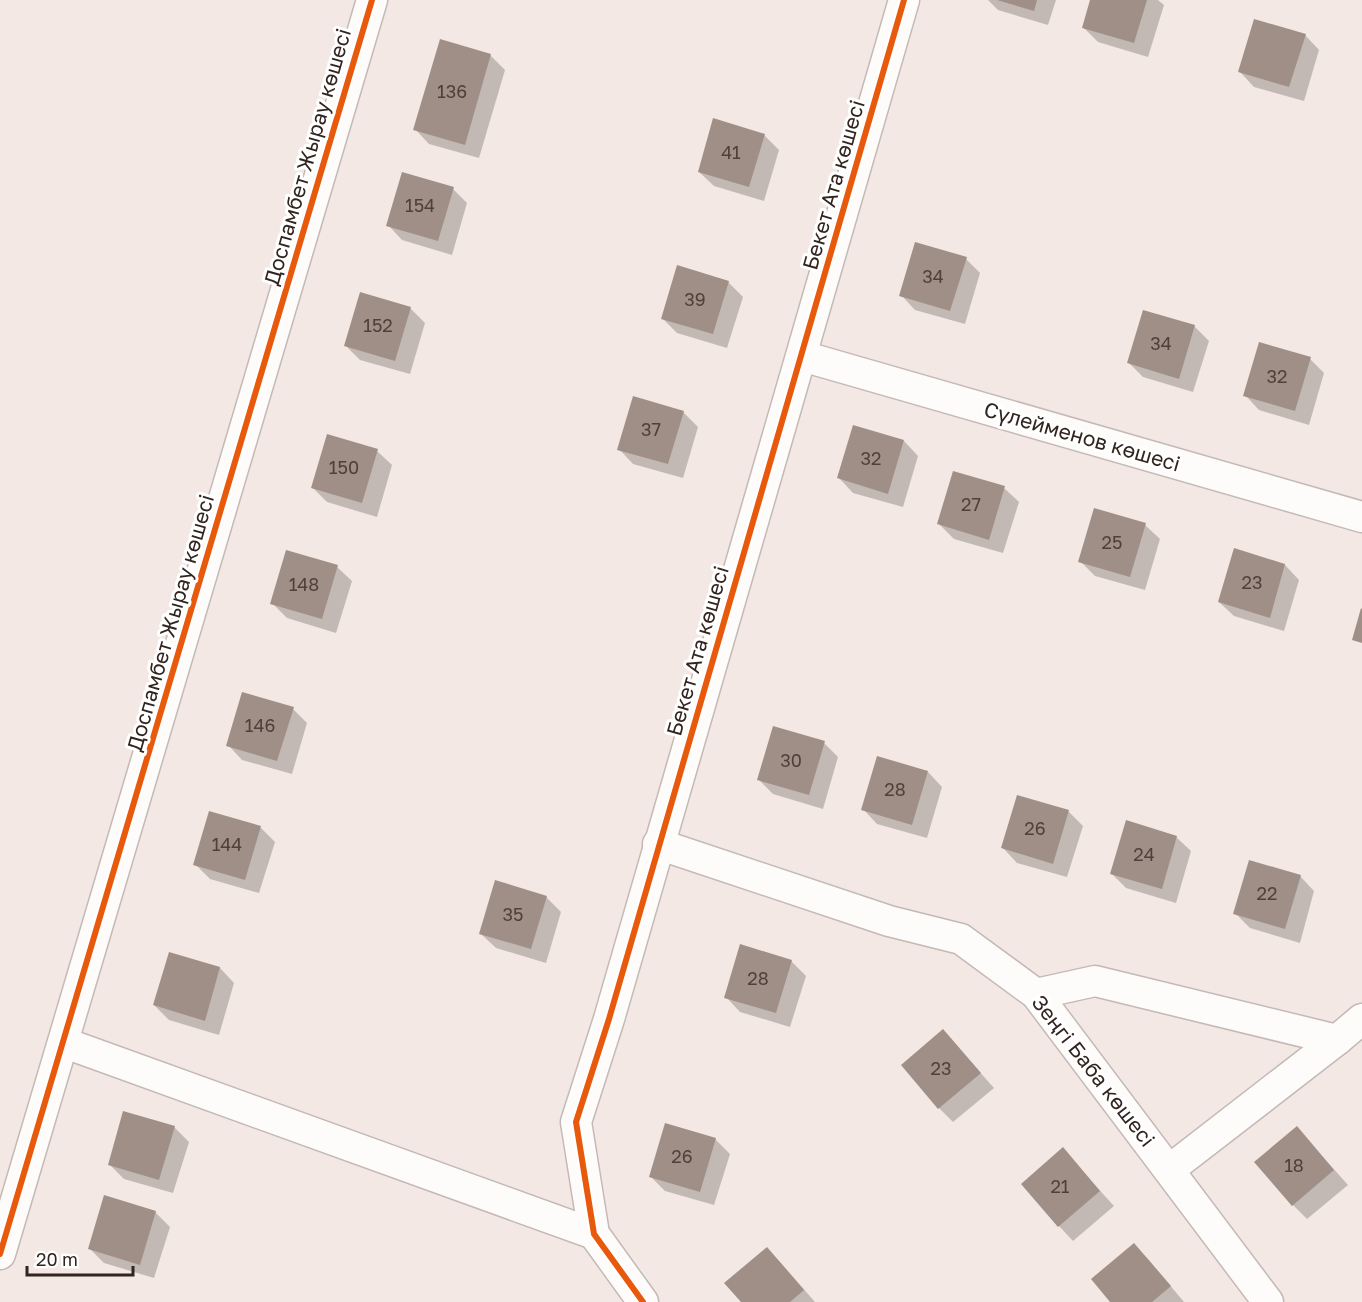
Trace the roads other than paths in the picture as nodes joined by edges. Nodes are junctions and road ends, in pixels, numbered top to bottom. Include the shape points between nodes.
1 (372, 0) edge
2 (904, 0) edge
3 (802, 356) junction
4 (1362, 517) edge
5 (658, 844) junction
6 (1036, 994) junction
7 (1362, 1019) edge
8 (1337, 1040) junction
9 (64, 1043) junction
10 (1169, 1170) junction
11 (594, 1234) junction
12 (0, 1254) edge
13 (643, 1302) edge
14 (1269, 1302) edge

1 - 9 street, Доспамбет Жырау көшесі
2 - 3 street, Бекет Ата көшесі
3 - 4 street, Сүлейменов көшесі
3 - 5 street, Бекет Ата көшесі
5 - 6 street, Зеңгі Баба көшесі via 889,921 961,939
5 - 11 street, Бекет Ата көшесі via 576,1122
6 - 8 street via 1095,981
6 - 10 street, Зеңгі Баба көшесі
7 - 8 street
8 - 10 street
9 - 11 street
9 - 12 street, Доспамбет Жырау көшесі
10 - 14 street, Зеңгі Баба көшесі
11 - 13 street, Бекет Ата көшесі

